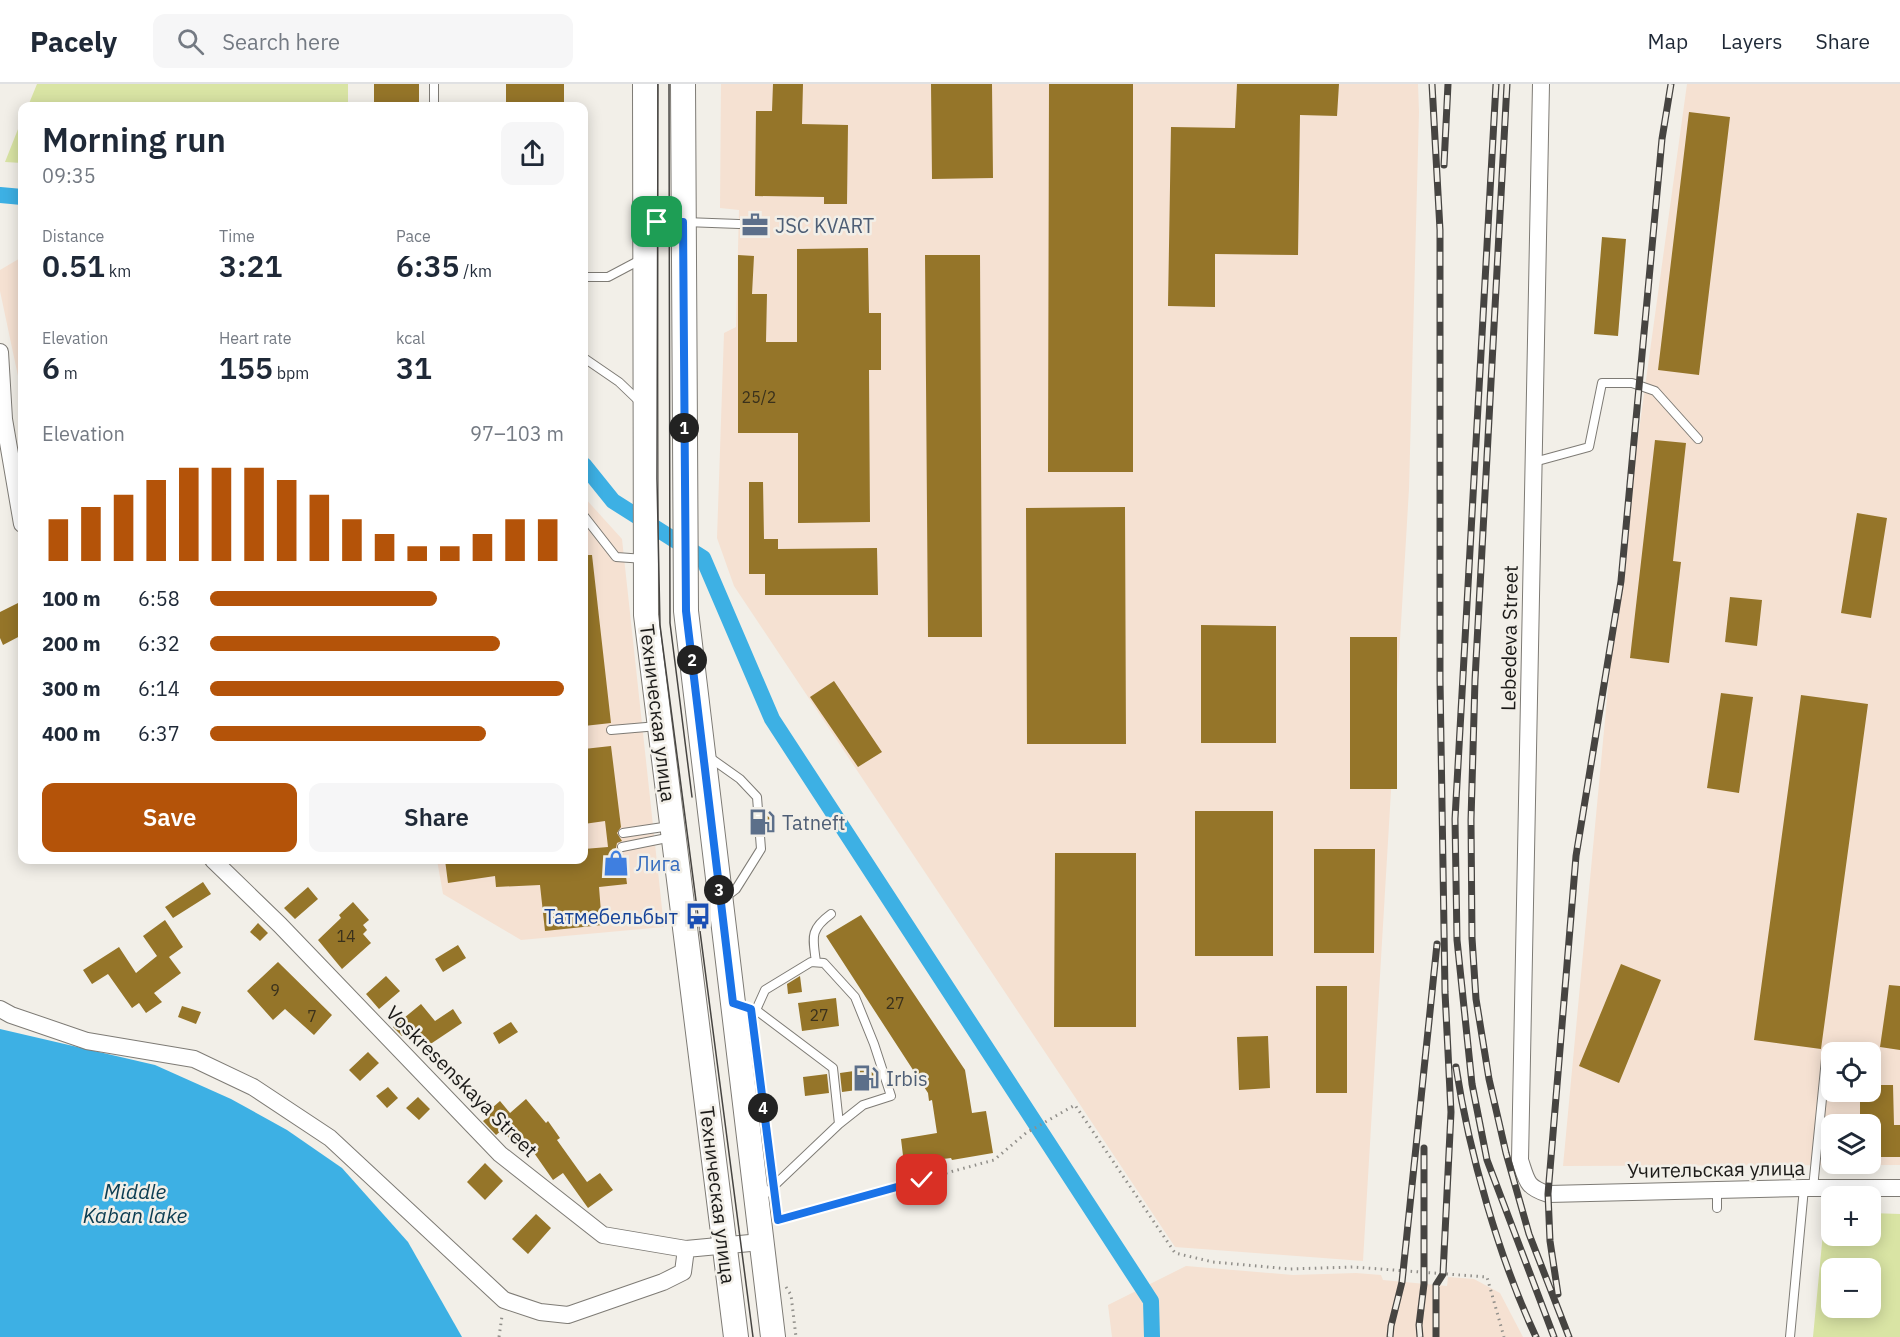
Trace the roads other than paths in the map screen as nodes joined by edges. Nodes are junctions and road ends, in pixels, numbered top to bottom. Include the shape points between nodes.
1 (434, 84) edge
2 (645, 84) edge
3 (683, 84) edge
4 (1541, 84) edge
5 (434, 102) edge
6 (645, 222) junction
7 (683, 222) junction
8 (739, 224) dead end
9 (645, 257) junction
10 (588, 277) edge
11 (0, 352) edge
12 (588, 361) edge
13 (645, 407) junction
14 (1698, 439) dead end
15 (1534, 462) junction
16 (18, 501) edge
17 (588, 521) edge
18 (588, 535) edge
19 (598, 535) junction
20 (645, 553) junction
21 (660, 726) junction
22 (611, 730) dead end
23 (703, 752) junction
24 (673, 831) junction
25 (623, 833) dead end
26 (622, 847) dead end
27 (217, 864) edge
28 (720, 901) junction
29 (831, 914) dead end
30 (816, 962) junction
31 (745, 1007) junction
32 (0, 1009) edge
33 (1821, 1095) edge
34 (839, 1124) junction
35 (1808, 1188) junction
36 (1900, 1188) edge
37 (1533, 1189) joint
38 (1717, 1190) junction
39 (766, 1194) junction
40 (1717, 1208) dead end
41 (761, 1242) junction
42 (724, 1245) junction
43 (686, 1249) junction
44 (736, 1337) edge
45 (773, 1337) edge
46 (1790, 1337) edge

1 - 5 lane
2 - 6 main road, Техническая улица
3 - 7 main road, Техническая улица
4 - 15 street, Lebedeva Street
6 - 7 main road
6 - 9 main road, Техническая улица
7 - 8 lane
7 - 23 main road, Техническая улица via 686,611
9 - 10 lane via 608,278
9 - 13 main road, Техническая улица
11 - 16 street via 4,419
12 - 13 lane via 619,382
13 - 20 main road, Техническая улица
14 - 15 lane via 1655,391 1632,383 1602,383 1589,447
15 - 37 street, Lebedeva Street via 1520,1160
17 - 19 lane
18 - 19 lane
19 - 20 lane via 616,557
20 - 21 main road, Техническая улица via 646,615
21 - 22 lane
21 - 24 main road, Техническая улица
23 - 28 main road, Техническая улица
23 - 28 lane via 757,797 761,849 736,889
24 - 25 lane
24 - 26 lane
24 - 42 main road, Техническая улица
27 - 43 street, Voskresenskaya Street via 500,1154 603,1235
28 - 31 main road, Техническая улица
29 - 30 lane via 812,934
30 - 31 lane via 765,990
30 - 34 lane via 824,963 855,997 891,1096 863,1105
31 - 34 lane via 833,1068
31 - 39 main road, Техническая улица
32 - 43 street via 87,1041 194,1059 253,1087 330,1138 504,1300 540,1312 568,1314 683,1272
33 - 35 lane
34 - 39 lane
35 - 36 street, Учительская улица
35 - 38 street, Учительская улица
35 - 46 lane
37 - 38 street, Учительская улица via 1548,1194
38 - 40 lane
39 - 41 main road, Техническая улица
41 - 42 street, Voskresenskaya Street
41 - 45 main road, Техническая улица
42 - 43 street, Voskresenskaya Street
42 - 44 main road, Техническая улица

